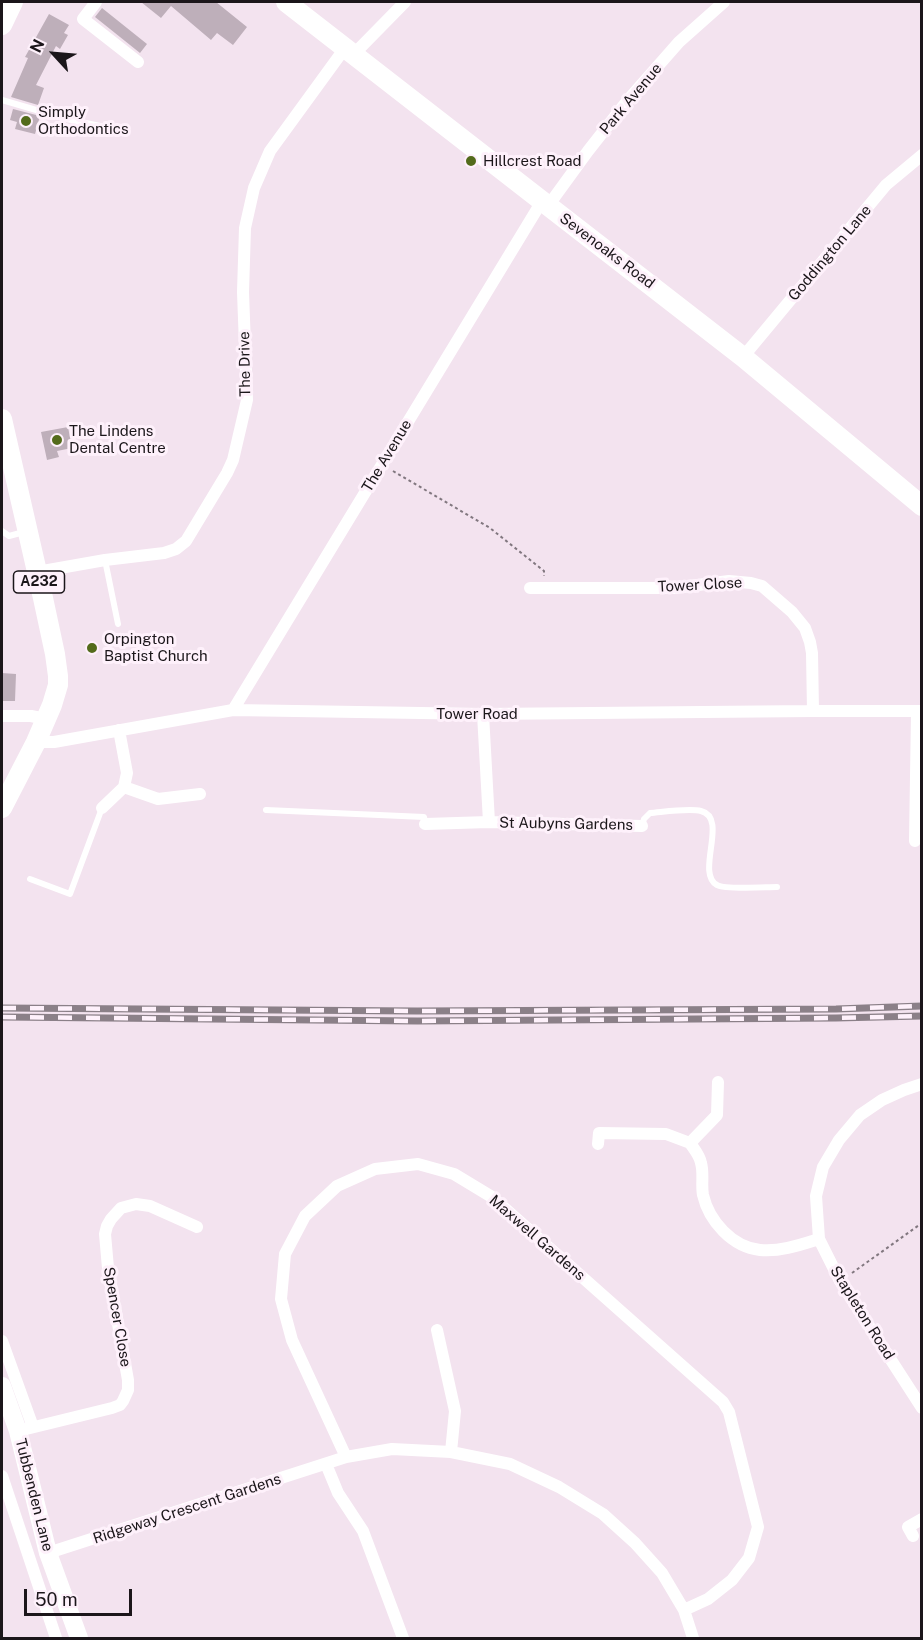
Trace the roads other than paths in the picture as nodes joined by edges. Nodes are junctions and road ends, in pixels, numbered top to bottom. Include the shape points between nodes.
1 (13, 2) edge
2 (96, 2) edge
3 (286, 2) edge
4 (405, 2) edge
5 (724, 2) edge
6 (2, 25) edge
7 (349, 51) junction
8 (138, 62) dead end
9 (2, 100) edge
10 (105, 126) dead end
11 (921, 155) edge
12 (545, 204) junction
13 (744, 357) junction
14 (2, 419) edge
15 (921, 506) edge
16 (2, 531) edge
17 (27, 532) junction
18 (105, 560) junction
19 (37, 572) junction
20 (530, 588) dead end
21 (118, 624) dead end
22 (233, 710) junction
23 (813, 711) junction
24 (919, 711) edge
25 (483, 714) junction
26 (2, 716) edge
27 (46, 718) junction
28 (118, 730) junction
29 (36, 742) junction
30 (124, 787) junction
31 (200, 794) dead end
32 (2, 808) edge
33 (102, 808) joint
34 (266, 810) dead end
35 (489, 822) junction
36 (425, 824) joint
37 (642, 826) joint
38 (915, 842) dead end
39 (30, 879) dead end
40 (777, 887) dead end
41 (718, 1082) dead end
42 (921, 1084) edge
43 (690, 1143) junction
44 (598, 1144) dead end
45 (197, 1227) dead end
46 (819, 1239) junction
47 (437, 1330) dead end
48 (2, 1341) edge
49 (2, 1386) edge
50 (921, 1408) edge
51 (25, 1429) junction
52 (451, 1452) junction
53 (346, 1457) junction
54 (326, 1464) junction
55 (2, 1476) edge
56 (921, 1519) edge
57 (913, 1536) dead end
58 (48, 1553) junction
59 (684, 1610) junction
60 (56, 1638) edge
61 (79, 1638) edge
62 (403, 1638) edge
63 (693, 1638) edge

1 - 6 main road
2 - 8 street via 83,19
3 - 7 main road, Sevenoaks Road
4 - 7 street
5 - 12 street, Park Avenue via 679,42
7 - 12 main road, Sevenoaks Road
7 - 18 street, The Drive via 270,151 254,188 244,238 247,400 227,473 186,541 176,549
9 - 10 lane
11 - 13 street, Goddington Lane via 886,184
12 - 13 main road, Sevenoaks Road
12 - 22 street, The Avenue
13 - 15 main road, Sevenoaks Road
14 - 17 main road, A232
16 - 17 lane via 9,536
17 - 19 main road, A232
18 - 19 street, The Drive
18 - 21 lane
19 - 27 main road, A232 via 57,666 57,685
20 - 23 street, Tower Close via 674,588 729,581 762,586 805,628 812,653
22 - 25 street, Tower Road
22 - 28 street, Tower Road
23 - 24 street, Tower Road
23 - 25 street, Tower Road
24 - 38 street
25 - 35 street, St Aubyns Gardens
26 - 27 street
27 - 29 main road, A232
28 - 29 street, Tower Road
28 - 30 street via 127,773
29 - 32 main road, A232
30 - 31 street via 158,800
30 - 33 street
33 - 39 lane via 70,894
34 - 36 lane via 424,817
35 - 36 street, St Aubyns Gardens
35 - 37 street, St Aubyns Gardens
37 - 40 lane via 650,813 704,812 712,820 712,881 721,887
41 - 43 street via 717,1114
42 - 46 street, Stapleton Road via 867,1110 838,1140 823,1167 816,1196
43 - 44 street via 666,1134 599,1133
43 - 46 street via 701,1161 703,1195 712,1218 725,1233 760,1250 788,1248
45 - 51 street, Spencer Close via 144,1204 128,1205 115,1213 107,1226 106,1243 128,1380 126,1396 112,1408
46 - 50 street, Stapleton Road via 840,1281
47 - 52 street via 455,1411
48 - 51 street
49 - 51 street, Tubbenden Lane
51 - 58 street, Tubbenden Lane
52 - 53 street, Ridgeway Crescent Gardens via 392,1449
52 - 59 street, Ridgeway Crescent Gardens via 510,1464 603,1514 662,1573
53 - 54 street, Ridgeway Crescent Gardens
53 - 59 street, Maxwell Gardens via 292,1340 281,1299 285,1254 305,1216 337,1186 375,1169 418,1164 454,1174 492,1197 723,1402 729,1412 758,1527 749,1558 732,1580 708,1599
54 - 58 street, Ridgeway Crescent Gardens
54 - 62 street via 338,1493 363,1531
55 - 60 street
56 - 57 street via 908,1527
58 - 61 street, Tubbenden Lane
59 - 63 street, Ridgeway Crescent Gardens

